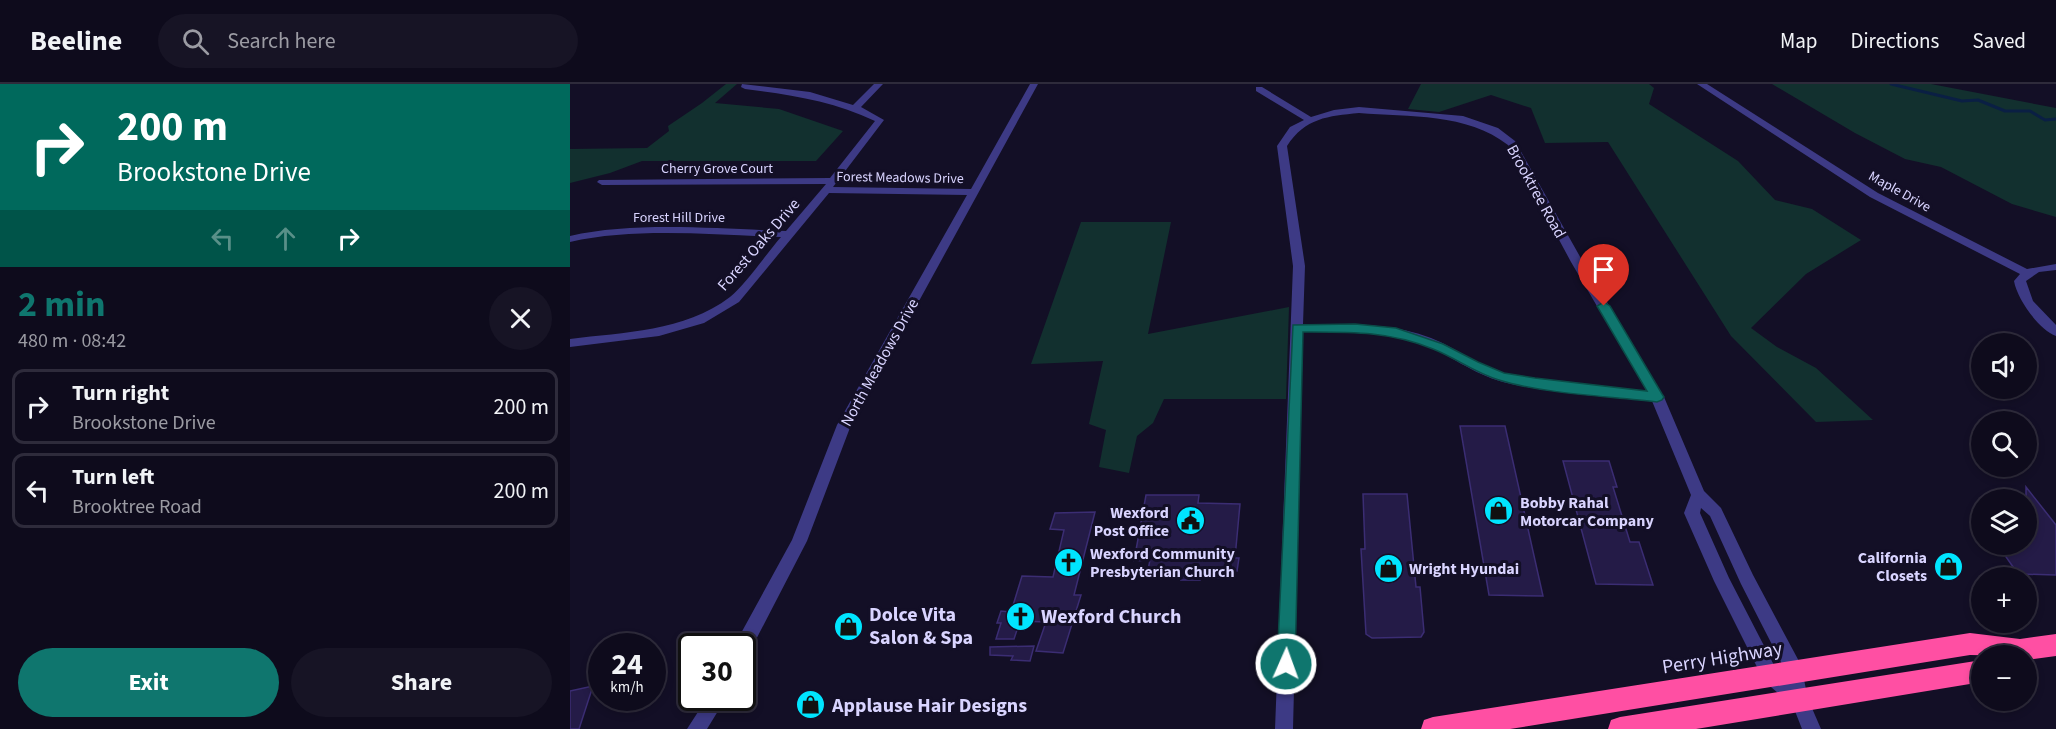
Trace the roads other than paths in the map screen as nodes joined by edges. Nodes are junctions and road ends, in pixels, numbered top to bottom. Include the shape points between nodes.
1 (746, 84) edge
2 (879, 84) edge
3 (1034, 84) edge
4 (1701, 84) edge
5 (1259, 89) dead end
6 (855, 108) junction
7 (1310, 120) junction
8 (602, 182) dead end
9 (829, 186) junction
10 (974, 192) junction
11 (788, 234) junction
12 (570, 239) edge
13 (2056, 267) edge
14 (2027, 273) junction
15 (1297, 328) junction
16 (2056, 332) edge
17 (570, 343) edge
18 (1657, 397) junction
19 (1698, 495) junction
20 (750, 633) edge
21 (1975, 645) edge
22 (2056, 645) edge
23 (2037, 649) edge
24 (1795, 671) junction
25 (1971, 673) edge
26 (1770, 675) junction
27 (1799, 700) junction
28 (708, 711) edge
29 (712, 711) edge
30 (696, 729) edge
31 (708, 729) edge
32 (1284, 729) edge
33 (1433, 729) edge
34 (1620, 729) edge
35 (1812, 729) edge

1 - 6 street via 745,87 810,95
2 - 6 street
3 - 10 street, North Meadows Drive
4 - 14 street, Maple Drive via 1874,195
5 - 7 street
6 - 9 street, Forest Oaks Drive via 880,120
7 - 15 street, Brooktree Road via 1293,129 1282,146 1297,244
7 - 18 street, Brooktree Road via 1359,110 1445,117 1479,123 1508,139
8 - 9 street, Cherry Grove Court
9 - 10 street, Forest Meadows Drive
9 - 11 street, Forest Oaks Drive
10 - 20 street, North Meadows Drive via 844,425 799,541
11 - 12 street, Forest Hill Drive via 613,233
11 - 17 street, Forest Oaks Drive via 735,299 700,320 659,332
13 - 14 street
14 - 16 street via 2020,281 2022,293
15 - 18 street via 1396,332 1502,377
15 - 32 street, Brooktree Road
18 - 19 street, Brooktree Road
19 - 24 street, Brooktree Road via 1716,512
19 - 26 street, Brooktree Road via 1692,513
21 - 24 highway, Perry Highway
22 - 23 highway, Perry Highway
24 - 26 highway, Perry Highway
24 - 27 street, Brooktree Road
25 - 27 highway
26 - 27 street, Brooktree Road
26 - 33 highway, Perry Highway
27 - 34 highway
27 - 35 street
28 - 30 street
29 - 31 street

